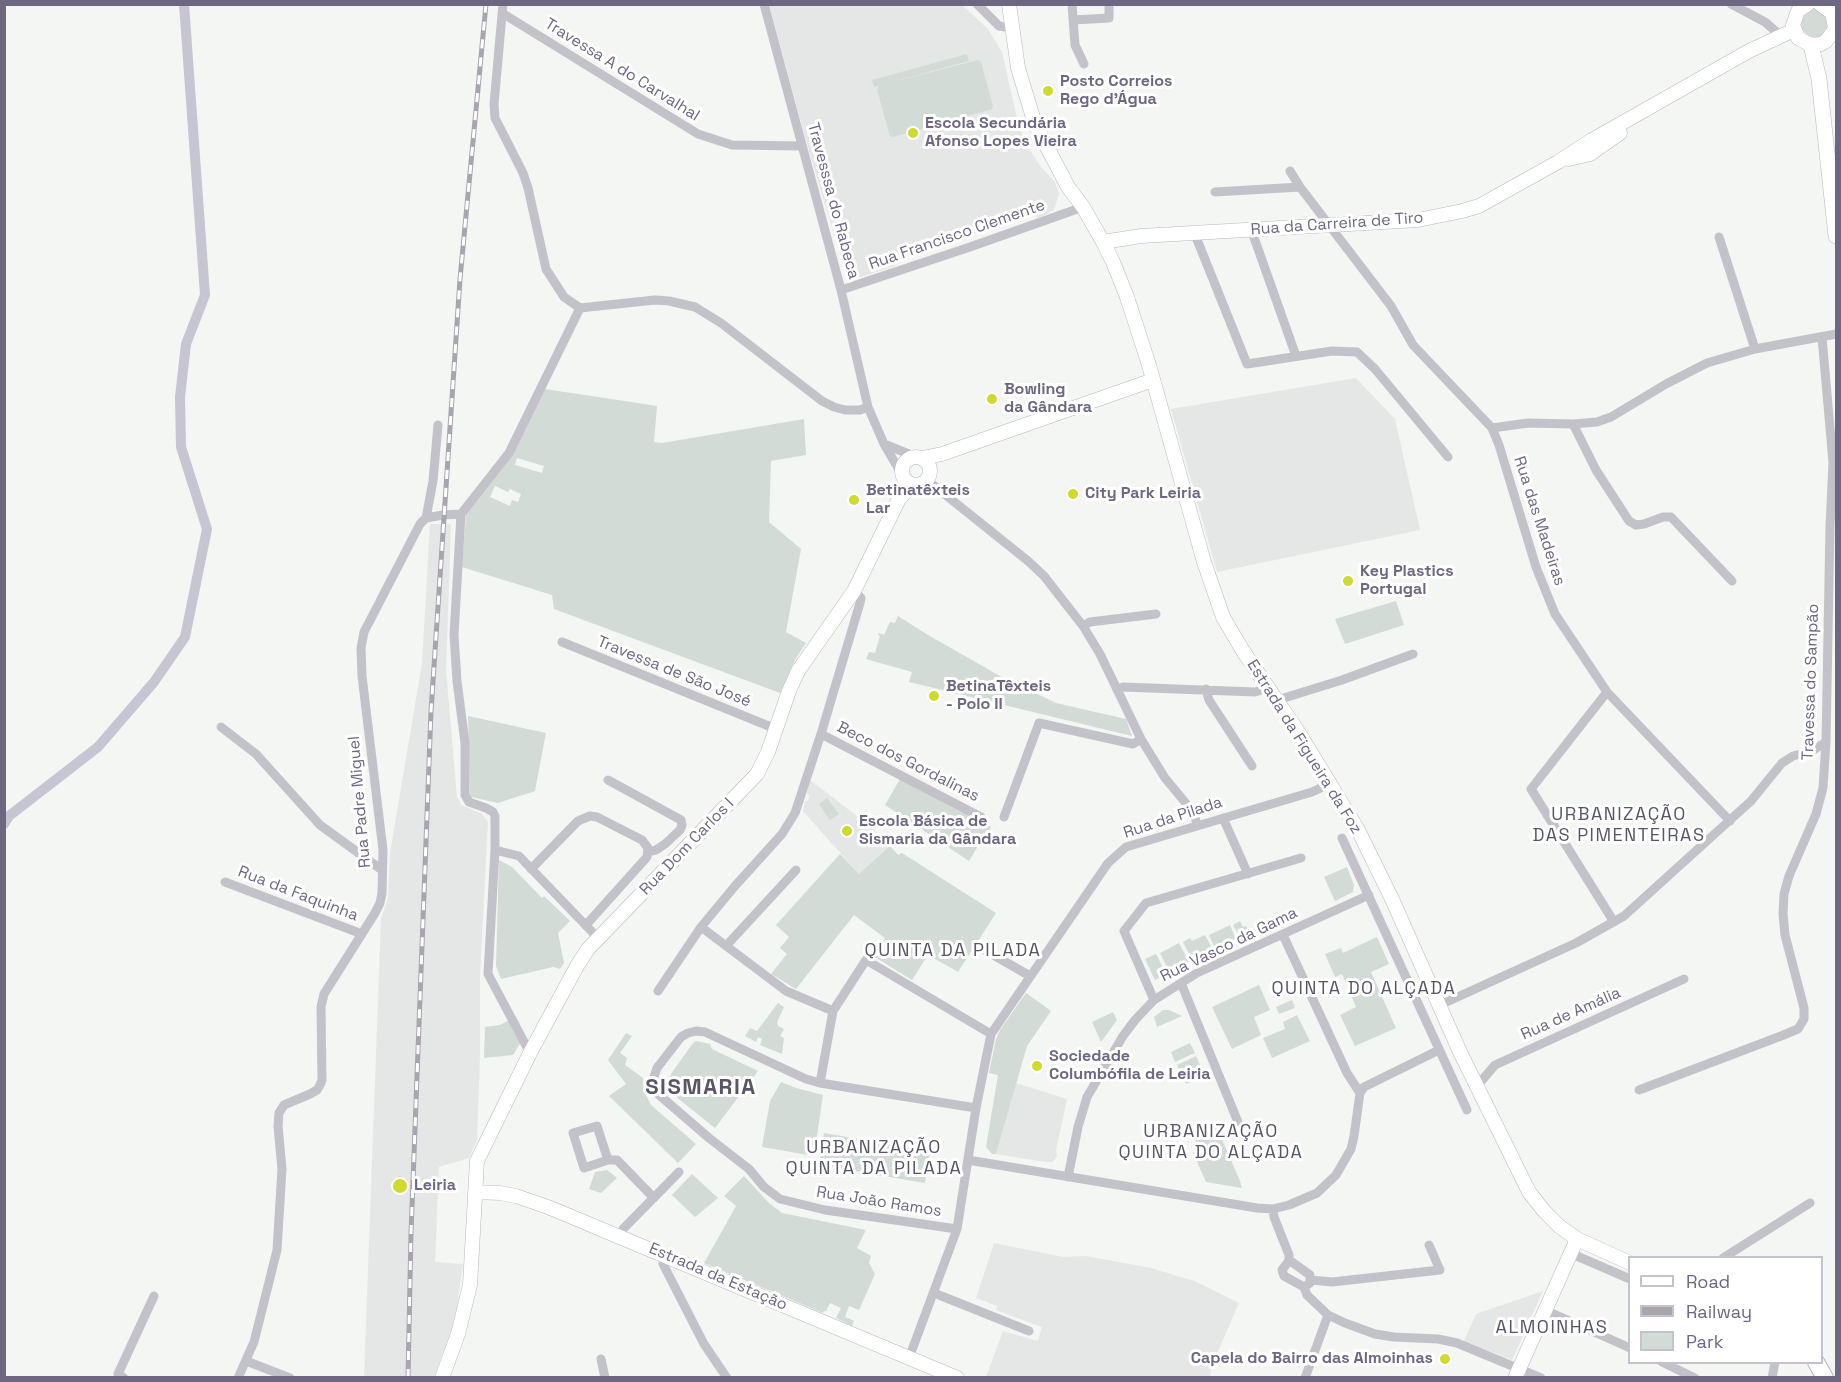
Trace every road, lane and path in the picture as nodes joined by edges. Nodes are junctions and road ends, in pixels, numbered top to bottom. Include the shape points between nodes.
1 (764, 4) edge
2 (977, 4) edge
3 (1010, 4) edge
4 (1072, 4) edge
5 (1109, 4) edge
6 (1731, 4) edge
7 (1808, 4) edge
8 (1824, 5) edge
9 (502, 9) edge
10 (1074, 20) junction
11 (1835, 27) edge
12 (1012, 28) junction
13 (1794, 30) junction
14 (1781, 36) junction
15 (1811, 45) junction
16 (1084, 64) dead end
17 (802, 146) junction
18 (1290, 171) dead end
19 (1300, 187) junction
20 (1215, 192) dead end
21 (1083, 207) junction
22 (1329, 225) junction
23 (1251, 229) junction
24 (1194, 232) junction
25 (1836, 236) edge
26 (1719, 237) dead end
27 (1103, 242) junction
28 (841, 290) junction
29 (580, 308) junction
30 (1836, 334) edge
31 (1822, 337) junction
32 (1755, 349) junction
33 (1296, 356) junction
34 (1153, 380) junction
35 (868, 407) junction
36 (1573, 424) junction
37 (438, 425) dead end
38 (1492, 428) junction
39 (884, 444) junction
40 (1448, 457) dead end
41 (924, 466) junction
42 (905, 478) junction
43 (461, 514) junction
44 (426, 519) junction
45 (1732, 581) dead end
46 (854, 591) junction
47 (843, 608) junction
48 (1156, 614) dead end
49 (855, 617) junction
50 (1083, 626) junction
51 (561, 642) dead end
52 (1413, 654) dead end
53 (1268, 688) junction
54 (1206, 689) junction
55 (1117, 690) junction
56 (1607, 692) junction
57 (1278, 702) junction
58 (221, 727) dead end
59 (776, 729) junction
60 (821, 734) junction
61 (1141, 739) junction
62 (1826, 742) junction
63 (1252, 766) dead end
64 (608, 780) dead end
65 (1331, 783) junction
66 (981, 817) dead end
67 (1004, 817) dead end
68 (1223, 818) junction
69 (1730, 821) junction
70 (1197, 825) junction
71 (1342, 838) dead end
72 (495, 850) junction
73 (648, 852) junction
74 (1301, 858) dead end
75 (531, 869) junction
76 (382, 870) junction
77 (796, 870) dead end
78 (1248, 873) junction
79 (225, 882) dead end
80 (1369, 895) junction
81 (1614, 922) junction
82 (586, 926) junction
83 (701, 927) junction
84 (362, 934) junction
85 (1282, 934) junction
86 (598, 938) junction
87 (976, 945) dead end
88 (726, 946) junction
89 (1030, 976) junction
90 (1684, 979) dead end
91 (1181, 983) junction
92 (658, 991) dead end
93 (1154, 1000) junction
94 (1440, 1005) junction
95 (833, 1011) junction
96 (1450, 1030) junction
97 (991, 1034) junction
98 (1439, 1050) junction
99 (1461, 1052) junction
100 (530, 1053) junction
101 (820, 1083) junction
102 (1477, 1086) junction
103 (1639, 1090) dead end
104 (1360, 1093) junction
105 (976, 1108) junction
106 (1467, 1110) dead end
107 (1238, 1122) dead end
108 (608, 1160) junction
109 (968, 1160) junction
110 (680, 1172) dead end
111 (1068, 1177) junction
112 (475, 1192) junction
113 (654, 1198) junction
114 (1810, 1203) dead end
115 (1273, 1209) junction
116 (957, 1229) junction
117 (620, 1236) junction
118 (1577, 1239) junction
119 (1429, 1245) dead end
120 (1570, 1253) junction
121 (664, 1254) junction
122 (1725, 1256) edge
123 (1289, 1262) junction
124 (1628, 1263) edge
125 (1628, 1279) edge
126 (1311, 1280) junction
127 (1304, 1287) junction
128 (934, 1293) junction
129 (153, 1296) dead end
130 (1545, 1310) junction
131 (1328, 1315) junction
132 (1029, 1331) dead end
133 (1628, 1348) edge
134 (909, 1358) junction
135 (601, 1359) dead end
136 (246, 1361) junction
137 (1666, 1364) edge
138 (1817, 1364) edge
139 (1518, 1373) edge
140 (1306, 1375) edge
141 (948, 1376) edge
142 (124, 1377) edge
143 (238, 1377) edge
144 (290, 1377) edge
145 (442, 1377) edge
146 (605, 1377) edge
147 (727, 1377) edge
148 (1541, 1377) edge
149 (1695, 1377) edge
150 (1825, 1377) edge

1 - 17 street, Travesssa do Rabeca
2 - 12 street via 999,26
3 - 12 main road, Estrada da Figueira da Foz
4 - 10 street
5 - 10 street via 1109,18
6 - 14 street via 1765,22
7 - 13 main road via 1795,15
8 - 11 main road via 1834,18
9 - 17 street, Travessa A do Carvalhal via 698,134 732,145
9 - 29 street via 495,118 523,173 546,269 564,297
10 - 16 street via 1075,45
11 - 15 main road via 1826,41
12 - 21 main road, Estrada da Figueira da Foz via 1021,80 1035,124
13 - 14 main road, Rua da Carreira de Tiro
13 - 15 main road
14 - 22 main road, Rua da Carreira de Tiro via 1634,117 1591,147 1479,206 1418,220
15 - 25 main road via 1819,79
17 - 28 street, Travesssa do Rabeca
18 - 19 street, Rua das Madeiras
19 - 20 street
19 - 22 street, Rua das Madeiras
21 - 27 main road, Estrada da Figueira da Foz
21 - 28 street, Rua Francisco Clemente
22 - 23 main road, Rua da Carreira de Tiro
22 - 38 street, Rua das Madeiras via 1391,306 1413,345
23 - 24 main road, Rua da Carreira de Tiro
23 - 33 street
24 - 27 main road, Rua da Carreira de Tiro
24 - 33 street via 1247,364
26 - 32 street
27 - 34 main road, Estrada da Figueira da Foz via 1127,297
28 - 35 street, Travesssa do Rabeca
29 - 35 street via 655,300 694,307 722,323 834,407
29 - 43 street via 509,453
30 - 31 street
31 - 32 street
31 - 62 street, Travessa do Sampão via 1833,462
32 - 36 street via 1707,363 1611,417
33 - 40 street via 1357,352
34 - 41 main road via 942,454
34 - 53 main road, Estrada da Figueira da Foz via 1219,608 1232,635
35 - 39 street, Travesssa do Rabeca
36 - 38 street via 1528,423
36 - 45 street via 1596,470 1629,521 1636,525 1671,517
37 - 44 street
38 - 56 street, Rua das Madeiras via 1555,614
39 - 41 street
39 - 42 street, Travesssa do Rabeca
41 - 42 main road via 921,484
41 - 42 main road via 904,462
41 - 50 street via 1044,576
42 - 46 main road, Rua Dom Carlos I via 899,499
43 - 44 street
43 - 72 street via 454,635 465,743 465,795 469,802 493,812
44 - 76 street, Rua Padre Miguel via 367,626 361,648
46 - 47 main road, Rua Dom Carlos I
46 - 49 street via 861,597
47 - 49 street
47 - 59 main road, Rua Dom Carlos I via 798,670
48 - 50 street
49 - 60 street
50 - 55 street
51 - 59 street, Travessa de São José
52 - 57 street
53 - 54 street via 1255,692
53 - 57 main road, Estrada da Figueira da Foz
54 - 55 street
54 - 63 street via 1209,700
55 - 61 street
56 - 69 street, Rua das Madeiras
56 - 81 street via 1531,789
57 - 65 main road, Estrada da Figueira da Foz
58 - 76 street via 256,754 320,825
59 - 86 main road, Rua Dom Carlos I via 753,778
60 - 66 street, Beco dos Gordalinas
60 - 83 street via 790,823
61 - 67 street via 1133,744 1039,723
61 - 70 street via 1165,778 1194,813
62 - 69 street via 1782,763
62 - 103 street, Travessa do Sampão via 1823,788 1816,814 1784,894 1785,935 1804,1019 1798,1029
64 - 73 street via 681,820 680,830 665,844
65 - 68 street, Rua da Pilada
65 - 94 main road, Estrada da Figueira da Foz via 1392,899
68 - 70 street, Rua da Pilada
68 - 78 street
69 - 81 street
70 - 89 street, Rua da Pilada via 1126,847 1115,855
71 - 80 street
72 - 75 street via 519,856
72 - 100 street via 488,974
73 - 75 street via 642,840 590,816 578,821
73 - 82 street
74 - 78 street
75 - 82 street
76 - 84 street, Rua Padre Miguel via 380,903
77 - 88 street
78 - 93 street via 1146,903 1124,931
79 - 84 street, Rua da Faquinha
80 - 85 street, Rua Vasco da Gama
80 - 98 street
81 - 94 street
82 - 86 street
83 - 88 street
83 - 92 street
84 - 136 street, Rua Padre Miguel via 324,994 320,1085 310,1094 284,1105 279,1113 282,1168 277,1250
85 - 91 street, Rua Vasco da Gama
85 - 104 street
86 - 100 main road, Rua Dom Carlos I via 577,966
87 - 89 street
88 - 95 street via 786,991
89 - 97 street, Rua da Pilada
90 - 102 street, Rua de Amália via 1495,1065
91 - 93 street, Rua Vasco da Gama
91 - 107 street
93 - 111 street, Rua Vasco da Gama via 1123,1036 1087,1097
94 - 96 main road, Estrada da Figueira da Foz
95 - 97 street via 866,960
95 - 101 street
96 - 98 street via 1442,1037
96 - 99 main road, Estrada da Figueira da Foz
97 - 105 street, Rua da Pilada
98 - 99 street
98 - 104 street via 1369,1083
98 - 106 street
99 - 102 main road, Estrada da Figueira da Foz
100 - 112 main road, Rua Dom Carlos I via 479,1156
101 - 105 street, Rua João Ramos
101 - 116 street, Rua João Ramos via 696,1031 681,1037 654,1077 658,1094 780,1199 825,1210
102 - 118 main road, Estrada da Figueira da Foz via 1529,1192 1559,1226
104 - 115 street via 1352,1142 1336,1175 1317,1193
105 - 109 street, Rua da Pilada
108 - 108 street via 584,1168 573,1133 597,1126
108 - 113 street via 617,1160
109 - 111 street
109 - 116 street, Rua da Pilada
110 - 113 street
111 - 115 street
112 - 117 main road, Estrada da Estação via 516,1196
112 - 145 main road, Rua Dom Carlos I via 471,1285
113 - 117 street via 623,1228
114 - 122 street
115 - 123 street
116 - 128 street, Rua da Pilada
117 - 121 main road, Estrada da Estação
118 - 120 main road
118 - 124 main road, Estrada da Figueira da Foz
119 - 126 street via 1440,1270 1332,1282
120 - 125 street
120 - 130 main road
121 - 134 main road, Estrada da Estação
121 - 147 street via 663,1264 704,1344
123 - 126 street via 1308,1272
123 - 127 street via 1283,1266 1282,1274
126 - 127 street
127 - 131 street
128 - 132 street
128 - 134 street, Rua da Pilada
129 - 142 street via 118,1374
130 - 133 street
130 - 139 main road
131 - 139 street via 1375,1334 1457,1343
131 - 140 street
134 - 141 main road, Estrada da Estação
135 - 146 street
136 - 143 street, Rua Padre Miguel
136 - 144 street
137 - 149 street
138 - 150 highway
139 - 148 street

